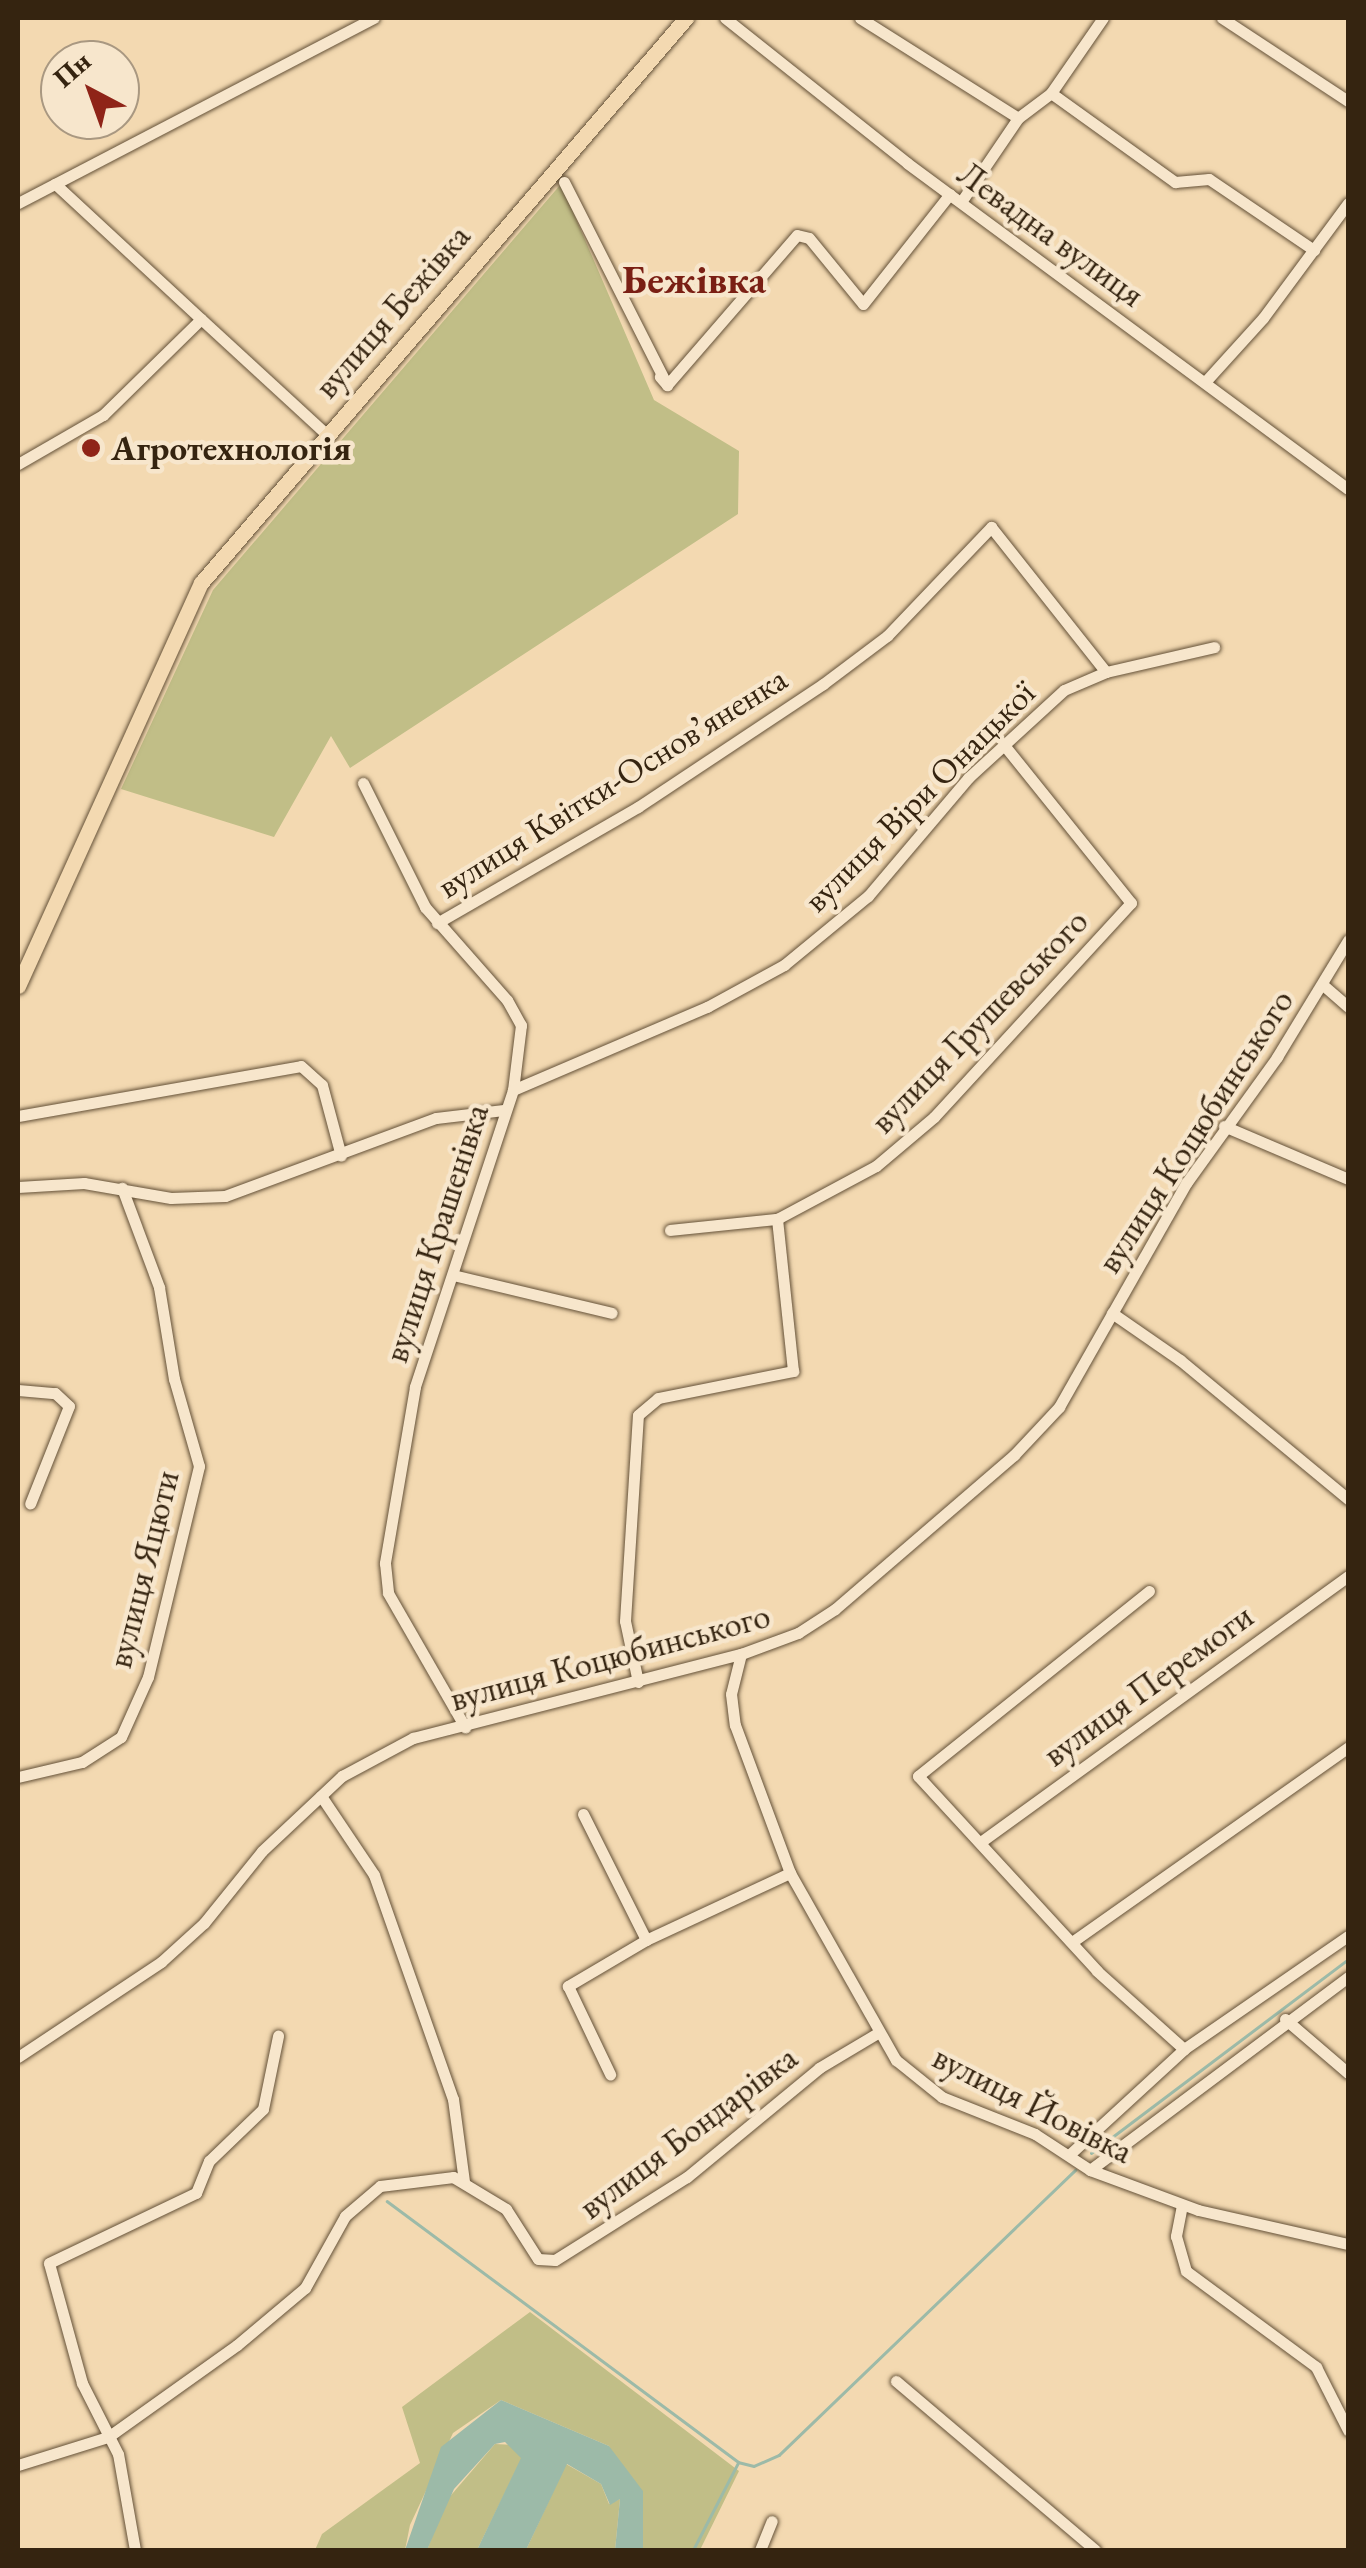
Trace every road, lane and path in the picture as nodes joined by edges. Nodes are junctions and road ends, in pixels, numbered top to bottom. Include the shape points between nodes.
1 (374, 18) edge
2 (686, 18) edge
3 (725, 18) edge
4 (860, 18) edge
5 (1103, 18) edge
6 (1222, 18) edge
7 (1051, 93) junction
8 (1348, 101) edge
9 (1018, 118) junction
10 (564, 182) dead end
11 (55, 184) junction
12 (956, 198) junction
13 (18, 202) edge
14 (1348, 203) edge
15 (1314, 250) junction
16 (201, 319) junction
17 (1205, 382) junction
18 (326, 434) junction
19 (18, 464) edge
20 (1347, 486) edge
21 (1214, 647) dead end
22 (1106, 672) junction
23 (1003, 744) junction
24 (362, 783) dead end
25 (437, 922) junction
26 (1348, 940) edge
27 (1322, 985) junction
28 (18, 986) edge
29 (1348, 1007) edge
30 (513, 1090) junction
31 (504, 1110) junction
32 (18, 1116) edge
33 (1224, 1126) junction
34 (341, 1156) junction
35 (1348, 1179) edge
36 (18, 1187) edge
37 (122, 1188) junction
38 (777, 1218) junction
39 (670, 1230) dead end
40 (453, 1275) junction
41 (612, 1313) dead end
42 (1112, 1313) junction
43 (18, 1390) edge
44 (1348, 1499) edge
45 (30, 1504) dead end
46 (1348, 1576) edge
47 (1149, 1591) dead end
48 (741, 1654) junction
49 (638, 1682) junction
50 (465, 1727) junction
51 (1348, 1747) edge
52 (18, 1777) edge
53 (322, 1796) junction
54 (583, 1814) dead end
55 (982, 1842) junction
56 (790, 1873) junction
57 (1348, 1936) edge
58 (646, 1940) junction
59 (1072, 1942) junction
60 (1348, 1977) edge
61 (1285, 2019) junction
62 (876, 2034) junction
63 (278, 2036) dead end
64 (1184, 2049) junction
65 (18, 2057) edge
66 (1348, 2073) edge
67 (610, 2074) dead end
68 (1070, 2154) junction
69 (1090, 2170) junction
70 (464, 2182) junction
71 (1182, 2205) junction
72 (1348, 2244) edge
73 (896, 2380) dead end
74 (1348, 2430) edge
75 (108, 2438) junction
76 (18, 2465) edge
77 (772, 2521) dead end
78 (135, 2550) edge
79 (760, 2550) edge
80 (1095, 2550) edge

1 - 11 street
2 - 18 main road, вулиця Бежівка
3 - 12 street, Левадна вулиця
4 - 9 street
5 - 7 street
6 - 8 street
7 - 9 street
7 - 15 street via 1175,182 1209,179
9 - 12 street
10 - 12 street via 664,381 797,235 808,238 863,304
11 - 13 street
11 - 16 street
12 - 17 street, Левадна вулиця
14 - 15 street
15 - 17 street
16 - 18 street
16 - 19 street via 103,415
17 - 20 street, Левадна вулиця
18 - 28 main road, вулиця Бежівка via 201,583
21 - 22 street, вулиця Віри Онацької
22 - 23 street, вулиця Віри Онацької via 1064,690
22 - 25 street, вулиця Квітки-Основʼяненка via 991,528 887,636 823,684 638,807
23 - 30 street, вулиця Віри Онацької via 868,896 784,965 707,1007
23 - 38 street, вулиця Грушевського via 1131,903 934,1117 876,1166
24 - 25 street, вулиця Крашенівка
25 - 30 street, вулиця Крашенівка via 515,1012 521,1039
26 - 27 street, вулиця Коцюбинського
27 - 29 street
27 - 33 street, вулиця Коцюбинського
30 - 31 street, вулиця Крашенівка
31 - 34 street via 436,1118
31 - 40 street, вулиця Крашенівка
32 - 34 street via 302,1066 322,1085
33 - 35 street
33 - 42 street, вулиця Коцюбинського
34 - 37 street via 225,1196 171,1198
36 - 37 street
37 - 52 street, вулиця Яцюти via 132,1230 159,1287 171,1366 199,1466 148,1677 121,1737 82,1762
38 - 39 street
38 - 49 street via 793,1371 658,1398 638,1416 625,1621
40 - 41 street
40 - 50 street, вулиця Крашенівка via 415,1387 385,1563 388,1593
42 - 44 street via 1180,1360
42 - 48 street, вулиця Коцюбинського via 1059,1407 1014,1455 836,1609 798,1633
43 - 45 street via 55,1394 70,1406
46 - 55 street, вулиця Перемоги
47 - 55 street via 918,1776
48 - 49 street, вулиця Коцюбинського
48 - 56 street, вулиця Йовівка via 731,1694 735,1725
49 - 50 street, вулиця Коцюбинського
50 - 53 street, вулиця Коцюбинського via 414,1738 342,1776
51 - 59 street
53 - 65 street, вулиця Коцюбинського via 262,1850 204,1923 160,1962
53 - 70 street via 374,1875 453,2099
54 - 58 street
55 - 59 street
56 - 58 street
56 - 62 street, вулиця Йовівка
57 - 64 street
58 - 67 street via 568,1986
59 - 64 street
60 - 61 street
61 - 66 street
61 - 69 street
62 - 68 street, вулиця Йовівка via 942,2098
62 - 70 street, вулиця Бондарівка via 819,2068 687,2176 555,2260 538,2259 506,2209
63 - 75 street via 263,2109 208,2161 196,2193 50,2263 82,2383
64 - 68 street
68 - 69 street, вулиця Йовівка
69 - 71 street, вулиця Йовівка
70 - 75 street via 436,2175 366,2194 322,2250 305,2288 199,2375
71 - 72 street, вулиця Йовівка
71 - 74 street via 1176,2236 1186,2271 1316,2367
73 - 80 street
75 - 76 street
75 - 78 street via 118,2454
77 - 79 street

